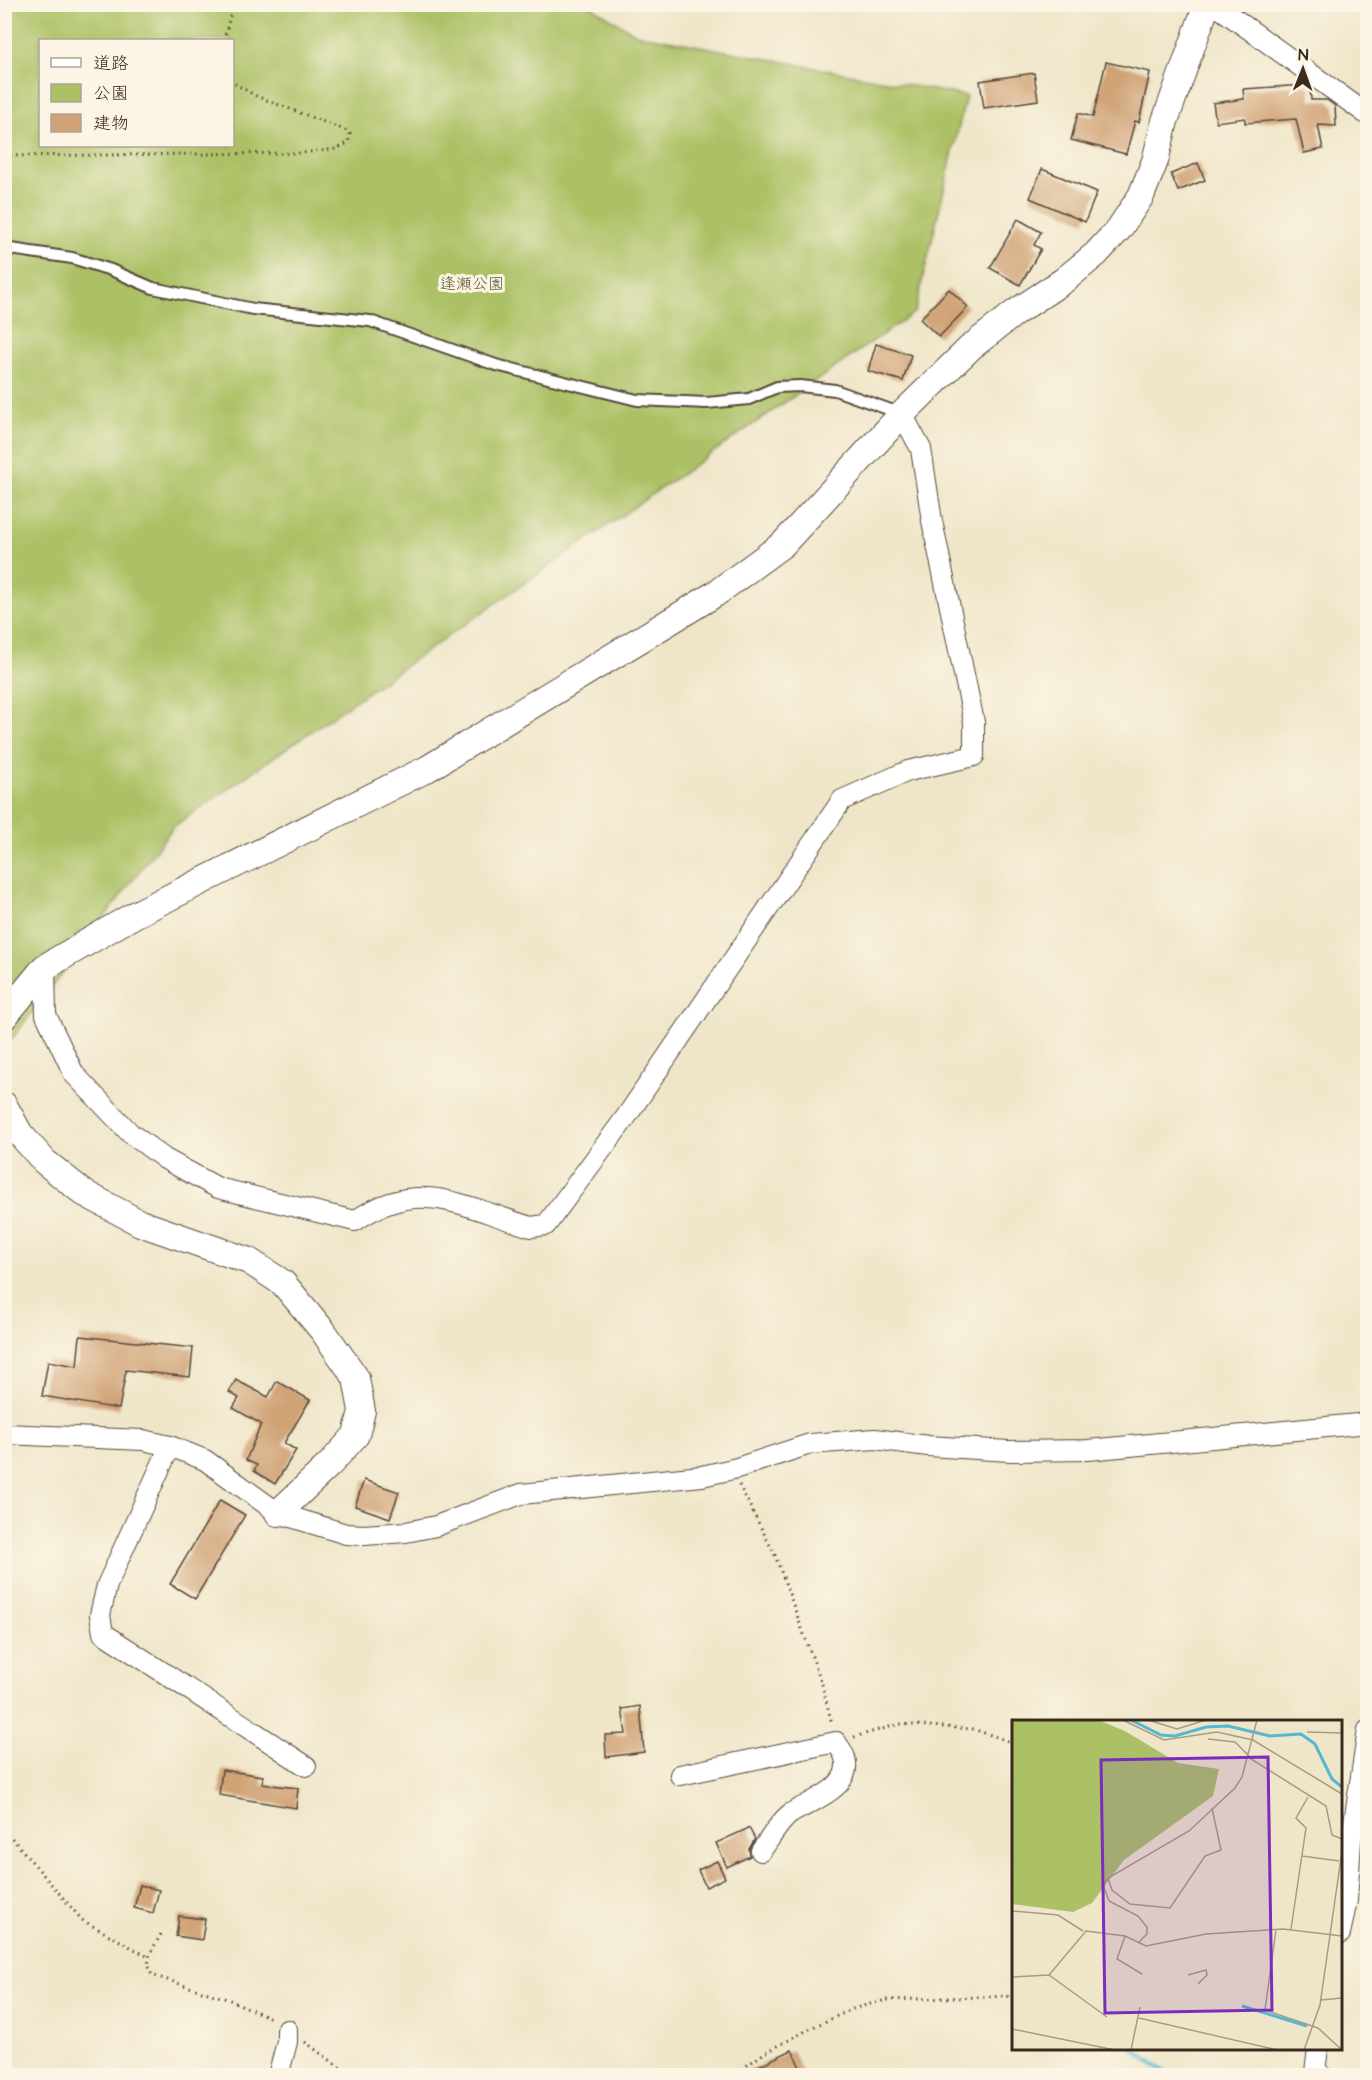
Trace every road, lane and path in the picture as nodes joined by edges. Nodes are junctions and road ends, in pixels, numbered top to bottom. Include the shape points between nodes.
1 (233, 4) edge
2 (1207, 4) edge
3 (1214, 4) edge
4 (224, 39) edge
5 (234, 83) edge
6 (1368, 115) edge
7 (4, 156) edge
8 (4, 248) edge
9 (902, 414) junction
10 (45, 967) junction
11 (4, 1017) edge
12 (4, 1105) edge
13 (1368, 1423) edge
14 (4, 1434) edge
15 (170, 1446) junction
16 (737, 1468) junction
17 (278, 1513) junction
18 (1368, 1730) edge
19 (836, 1742) junction
20 (1012, 1742) edge
21 (306, 1766) dead end
22 (680, 1775) dead end
23 (4, 1829) edge
24 (761, 1851) dead end
25 (1342, 1928) edge
26 (161, 1934) dead end
27 (147, 1956) junction
28 (1012, 1996) edge
29 (287, 2030) junction
30 (1318, 2050) edge
31 (278, 2076) edge
32 (352, 2076) edge
33 (732, 2076) edge
34 (1323, 2076) edge

1 - 4 path
2 - 9 street via 1155,161 1141,196 1119,229 1064,281 971,346
3 - 6 street
5 - 7 path via 256,96 345,130 350,134 348,143 336,149 301,153
8 - 9 lane via 72,258 153,288 253,309 370,321 496,365 637,400 707,403 749,399 777,387 800,386 835,390
9 - 10 street via 783,544 715,594 427,769 134,915
9 - 10 street via 921,449 974,722 974,756 908,771 842,800 626,1117 546,1225 531,1227 440,1198 415,1196 375,1207 355,1221 218,1188 165,1159 130,1133 74,1074 46,1015
10 - 11 street
12 - 17 street via 21,1134 45,1162 84,1193 140,1223 249,1261 283,1283 356,1378 362,1411 356,1435
13 - 16 street via 1043,1452 844,1440 810,1444
14 - 15 street via 120,1439
15 - 17 street via 205,1460
15 - 21 street via 107,1585 100,1615 103,1633
16 - 17 street via 702,1476 521,1494 436,1526 406,1532 346,1534
16 - 19 path via 740,1489 775,1555 822,1684
18 - 25 street
19 - 20 path via 900,1724 973,1729
19 - 22 street
19 - 24 street via 846,1759 838,1784 788,1815
23 - 27 path via 82,1920
26 - 27 path
27 - 29 path via 152,1975 230,2000 279,2022
28 - 33 path via 886,2000 855,2008 784,2043
29 - 31 street
29 - 32 path
30 - 34 street via 1315,2072

